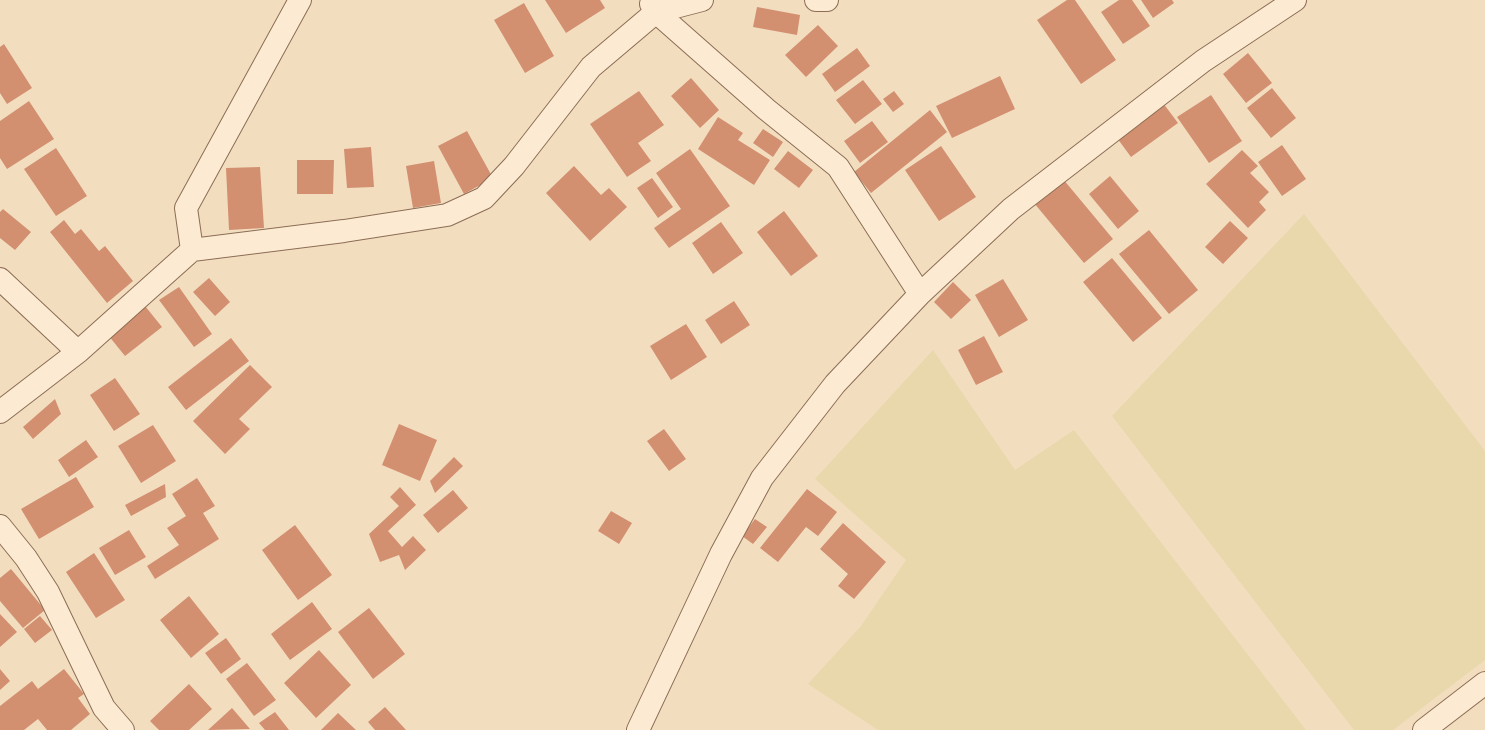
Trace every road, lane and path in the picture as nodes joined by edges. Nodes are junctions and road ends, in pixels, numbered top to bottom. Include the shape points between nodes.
1 (300, 0) edge
2 (702, 0) edge
3 (816, 0) edge
4 (827, 0) edge
5 (1295, 0) edge
6 (652, 6) edge
7 (192, 250) junction
8 (0, 279) edge
9 (920, 294) junction
10 (78, 352) junction
11 (0, 412) edge
12 (0, 526) edge
13 (1485, 683) edge
14 (123, 730) edge
15 (638, 730) edge
16 (1424, 730) edge

1 - 7 street via 186,208
2 - 6 street
3 - 4 street
5 - 9 street via 1203,61 1020,202
6 - 7 street via 591,66 514,166 484,198 447,214
6 - 9 street via 766,109 838,167
7 - 10 street
8 - 10 street
9 - 15 street via 835,384 762,478
10 - 11 street
12 - 14 street via 48,592 104,708
13 - 16 street

